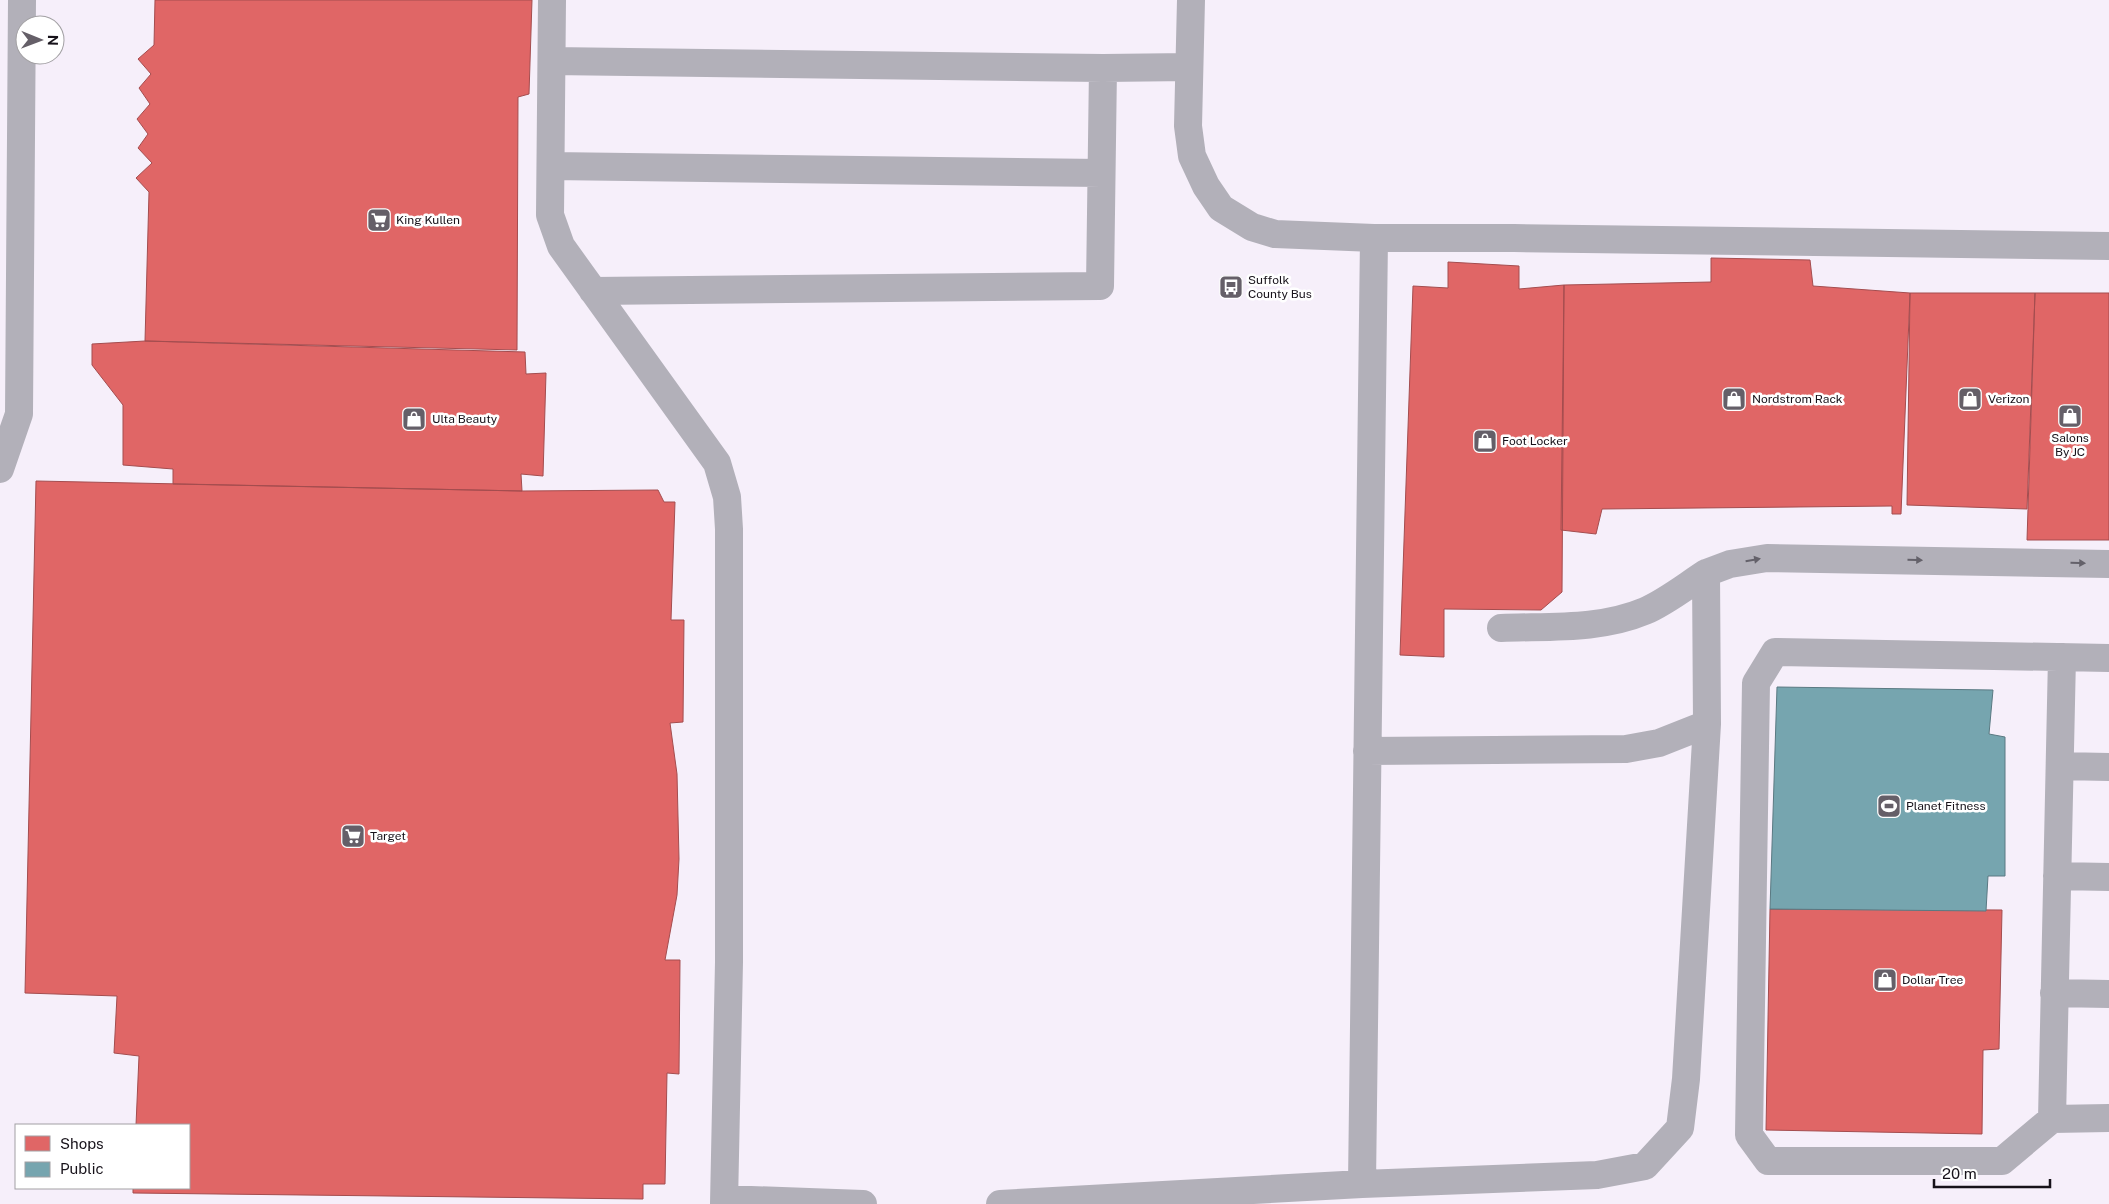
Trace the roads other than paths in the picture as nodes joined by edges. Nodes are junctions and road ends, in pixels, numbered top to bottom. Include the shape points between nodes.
1 (22, 0) edge
2 (552, 0) edge
3 (1191, 0) edge
4 (552, 61) junction
5 (1189, 67) junction
6 (1103, 68) junction
7 (551, 166) junction
8 (1102, 173) junction
9 (1374, 238) junction
10 (2109, 246) edge
11 (593, 291) junction
12 (0, 469) edge
13 (2109, 564) edge
14 (1706, 573) junction
15 (1501, 628) dead end
16 (2062, 657) junction
17 (2109, 658) edge
18 (1707, 724) junction
19 (1368, 751) junction
20 (2060, 766) junction
21 (2109, 767) edge
22 (2057, 876) junction
23 (2109, 877) edge
24 (2054, 993) junction
25 (2109, 994) edge
26 (2109, 1118) edge
27 (2052, 1119) junction
28 (1362, 1184) junction
29 (725, 1202) edge
30 (863, 1204) edge
31 (1000, 1204) edge

1 - 12 lane via 19,414
2 - 4 lane
3 - 5 lane
4 - 6 lane
4 - 7 lane
5 - 6 lane
5 - 9 lane via 1188,126 1192,156 1221,208 1252,228 1275,234
6 - 8 lane
7 - 8 lane
7 - 11 lane via 550,215 561,246
8 - 11 lane via 1100,286
9 - 10 lane
9 - 19 lane
11 - 29 lane via 718,463 727,497 730,962
14 -> 13 lane via 1730,564 1767,558
14 - 15 lane via 1647,611 1604,624
14 - 18 lane
16 - 17 lane
16 - 20 lane
16 - 27 lane via 1775,652 1756,683 1749,1135 1768,1161 2002,1161
18 - 19 lane via 1659,743 1626,749
18 - 28 lane via 1686,1079 1680,1128 1645,1166 1597,1174
19 - 28 lane
20 - 21 lane
20 - 22 lane
22 - 23 lane
22 - 24 lane
24 - 25 lane
24 - 27 lane
26 - 27 lane
28 - 31 lane
29 - 30 lane

